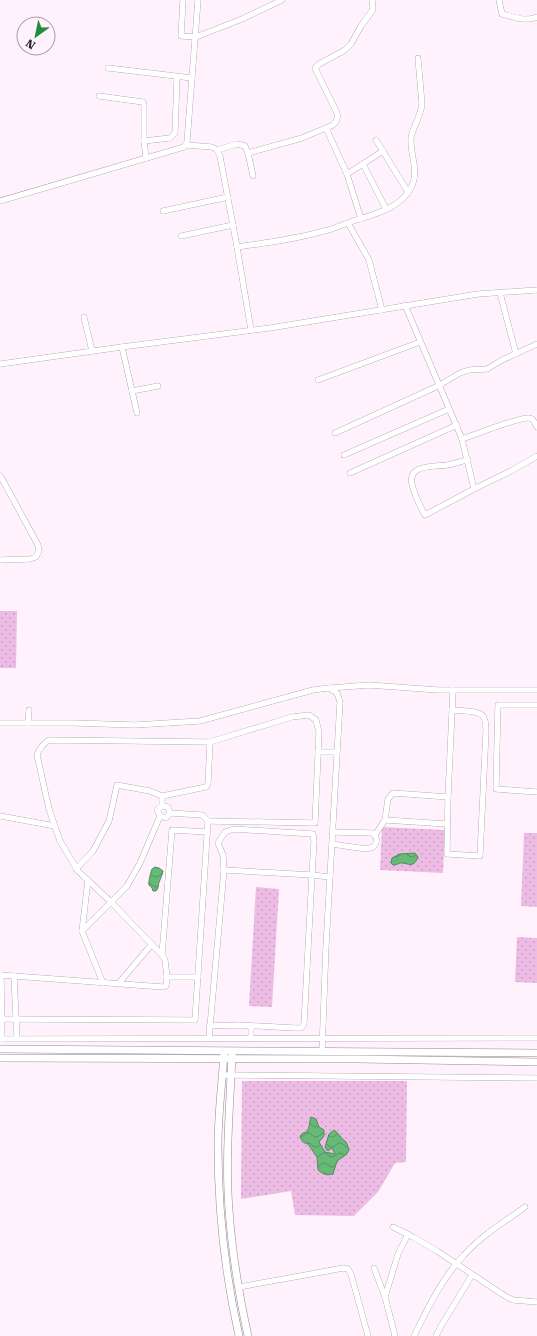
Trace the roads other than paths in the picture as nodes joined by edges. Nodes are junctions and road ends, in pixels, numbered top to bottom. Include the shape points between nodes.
1 (183, 0) edge
2 (198, 0) edge
3 (282, 0) edge
4 (372, 0) edge
5 (499, 0) edge
6 (537, 17) edge
7 (196, 36) junction
8 (418, 58) dead end
9 (108, 68) dead end
10 (177, 77) junction
11 (192, 78) junction
12 (99, 96) dead end
13 (326, 128) junction
14 (376, 140) dead end
15 (144, 141) junction
16 (186, 145) junction
17 (217, 150) junction
18 (383, 151) junction
19 (248, 153) junction
20 (146, 158) junction
21 (363, 164) junction
22 (347, 174) junction
23 (253, 176) dead end
24 (408, 192) junction
25 (228, 197) junction
26 (0, 201) edge
27 (386, 209) junction
28 (163, 211) dead end
29 (361, 219) junction
30 (348, 222) junction
31 (233, 225) junction
32 (181, 236) dead end
33 (238, 247) junction
34 (537, 290) edge
35 (500, 293) junction
36 (404, 306) junction
37 (382, 310) junction
38 (84, 317) dead end
39 (251, 330) junction
40 (420, 342) junction
41 (537, 344) edge
42 (122, 347) junction
43 (92, 351) junction
44 (516, 354) junction
45 (0, 364) edge
46 (318, 380) dead end
47 (158, 386) dead end
48 (438, 386) junction
49 (132, 391) junction
50 (449, 409) junction
51 (137, 413) dead end
52 (457, 425) junction
53 (537, 427) edge
54 (336, 433) dead end
55 (462, 439) junction
56 (344, 455) dead end
57 (537, 456) edge
58 (468, 460) junction
59 (350, 473) dead end
60 (0, 476) edge
61 (474, 488) junction
62 (0, 560) edge
63 (329, 688) junction
64 (452, 690) junction
65 (537, 690) edge
66 (537, 705) edge
67 (28, 710) dead end
68 (452, 710) junction
69 (0, 723) edge
70 (28, 723) junction
71 (210, 742) junction
72 (318, 752) junction
73 (337, 752) junction
74 (537, 792) edge
75 (162, 796) junction
76 (448, 797) junction
77 (162, 806) junction
78 (170, 813) junction
79 (0, 816) edge
80 (160, 816) junction
81 (385, 820) junction
82 (208, 821) junction
83 (447, 824) junction
84 (55, 826) junction
85 (207, 832) junction
86 (332, 832) junction
87 (375, 835) junction
88 (332, 844) junction
89 (76, 868) junction
90 (224, 870) junction
91 (312, 875) junction
92 (330, 877) junction
93 (88, 880) junction
94 (110, 901) junction
95 (82, 931) junction
96 (152, 944) junction
97 (162, 955) junction
98 (1, 975) edge
99 (14, 976) junction
100 (167, 977) junction
101 (198, 977) junction
102 (103, 983) junction
103 (118, 984) junction
104 (1, 1019) edge
105 (16, 1020) junction
106 (209, 1026) junction
107 (251, 1026) junction
108 (17, 1038) junction
109 (209, 1038) junction
110 (251, 1038) junction
111 (322, 1038) junction
112 (537, 1038) edge
113 (1, 1039) edge
114 (0, 1049) edge
115 (322, 1051) junction
116 (537, 1053) edge
117 (224, 1054) junction
118 (232, 1054) junction
119 (0, 1058) edge
120 (537, 1062) edge
121 (222, 1075) junction
122 (231, 1075) junction
123 (537, 1078) edge
124 (525, 1207) dead end
125 (393, 1227) dead end
126 (408, 1234) junction
127 (456, 1264) junction
128 (374, 1268) dead end
129 (472, 1275) junction
130 (239, 1287) junction
131 (385, 1297) junction
132 (537, 1302) edge
133 (239, 1336) edge
134 (248, 1336) edge
135 (368, 1336) edge
136 (395, 1336) edge
137 (414, 1336) edge
138 (436, 1336) edge

1 - 7 street via 181,36
2 - 7 street
3 - 7 street via 242,19
4 - 13 street via 372,11 351,44 315,67 338,118 333,125
5 - 6 street via 502,14 523,20
7 - 11 street
8 - 24 street via 422,109 411,140 415,175
9 - 10 street
10 - 11 street
10 - 15 street via 175,133 170,138
11 - 16 street
12 - 15 street via 142,102
13 - 19 street via 302,138
13 - 22 street
14 - 18 street
15 - 20 street
16 - 17 street via 212,147
16 - 20 street
17 - 19 street via 241,144
17 - 25 street
18 - 21 street
18 - 24 street
19 - 23 street
20 - 26 street
21 - 22 street
21 - 27 street
22 - 29 street
24 - 27 street via 401,201
25 - 28 street
25 - 31 street
27 - 29 street
29 - 30 street
30 - 33 street via 326,231
30 - 37 street via 369,260
31 - 32 street
31 - 33 street
33 - 39 street
34 - 35 street
35 - 36 street
35 - 44 street
36 - 37 street
36 - 40 street
37 - 39 street
38 - 43 street
39 - 42 street
40 - 46 street
40 - 48 street
41 - 44 street
42 - 43 street
42 - 49 street
43 - 45 street
44 - 48 street via 487,369 460,373
47 - 49 street
48 - 50 street
48 - 54 street
49 - 51 street
50 - 52 street
50 - 56 street
52 - 55 street
52 - 59 street
53 - 55 street via 529,418 516,420
55 - 58 street
57 - 61 street
58 - 61 street
58 - 61 street via 420,468 412,476 412,483 426,516
60 - 62 street via 39,551 36,557 30,560
63 - 64 street via 369,685
63 - 70 street via 313,690 200,721 135,725
63 - 73 street via 337,693 340,702
64 - 65 street
64 - 68 street
66 - 74 street via 498,705 496,789
67 - 70 street
68 - 76 street
68 - 83 street via 478,712 485,721 480,856 447,854
69 - 70 street
71 - 72 street via 292,717 309,715 316,720
71 - 75 street via 206,787
71 - 84 street via 49,740 37,755
72 - 73 street
72 - 82 street via 314,823
73 - 86 street
75 - 77 street
75 - 89 street via 118,785 110,821 93,851
76 - 81 street via 392,793 388,799
76 - 83 street
77 - 78 street via 168,807
77 - 80 street via 158,810
78 - 80 street via 166,818
78 - 82 street via 202,815
79 - 84 street
80 - 94 street via 127,886
81 - 83 street
81 - 87 street
82 - 85 street
84 - 89 street via 60,841
85 - 97 street via 172,830
85 - 101 street
86 - 87 street via 369,832
86 - 88 street
87 - 88 street via 376,842 371,848
88 - 92 street
89 - 93 street
90 - 91 street
90 - 91 street via 223,855 218,843 225,832 234,829 313,834
90 - 106 street
91 - 92 street
91 - 107 street via 304,1024 301,1028
92 - 111 street
93 - 94 street
93 - 95 street
94 - 95 street
94 - 96 street
95 - 102 street
96 - 97 street
96 - 103 street
97 - 100 street
98 - 99 street
98 - 104 street
99 - 102 street
99 - 105 street
100 - 101 street
100 - 103 street via 166,986 163,987
101 - 105 street via 195,1020
102 - 103 street
104 - 105 street
104 - 113 street
105 - 108 street
106 - 107 street
106 - 109 street
107 - 110 street
108 - 109 street
108 - 113 street
109 - 110 street
110 - 111 street
111 - 112 street
111 - 115 street
114 - 117 street
115 - 116 street
115 - 118 street
117 - 118 street
117 - 119 street
117 - 121 street
118 - 120 street
118 - 122 street
121 - 122 street
121 - 133 street via 218,1144 219,1191 224,1249
122 - 123 street
122 - 130 street via 229,1209
124 - 127 street via 486,1234
125 - 126 street
126 - 127 street
126 - 131 street via 398,1254
127 - 129 street
127 - 137 street via 432,1300
128 - 131 street
129 - 132 street via 513,1300
129 - 138 street
130 - 134 street
130 - 135 street via 346,1268 351,1274
131 - 136 street

